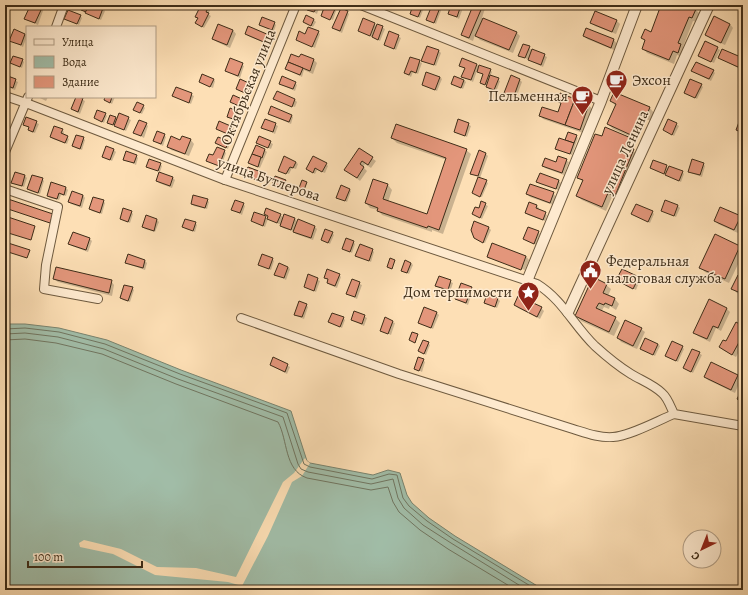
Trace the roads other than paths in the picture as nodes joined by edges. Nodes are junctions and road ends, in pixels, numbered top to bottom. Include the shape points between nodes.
1 (64, 5) edge
2 (296, 5) edge
3 (361, 5) edge
4 (637, 5) edge
5 (709, 5) edge
6 (56, 26) edge
7 (5, 96) edge
8 (27, 100) edge
9 (601, 101) junction
10 (5, 152) edge
11 (226, 180) junction
12 (5, 189) edge
13 (527, 281) junction
14 (98, 299) dead end
15 (568, 312) junction
16 (241, 318) dead end
17 (674, 414) junction
18 (743, 426) edge

1 - 6 street
2 - 11 street, Октябрьская улица
3 - 9 street
4 - 9 street
5 - 15 street, улица Ленина
7 - 8 street, улица Бутлерова
8 - 10 street
8 - 11 street, улица Бутлерова
9 - 13 street
11 - 13 street, улица Бутлерова
12 - 14 street via 58,207 46,265 44,289
13 - 15 street, улица Бутлерова via 544,288
15 - 17 street, улица Бутлерова via 583,333 609,358 664,394
16 - 17 street via 399,374 598,436 613,437 626,434
17 - 18 street

